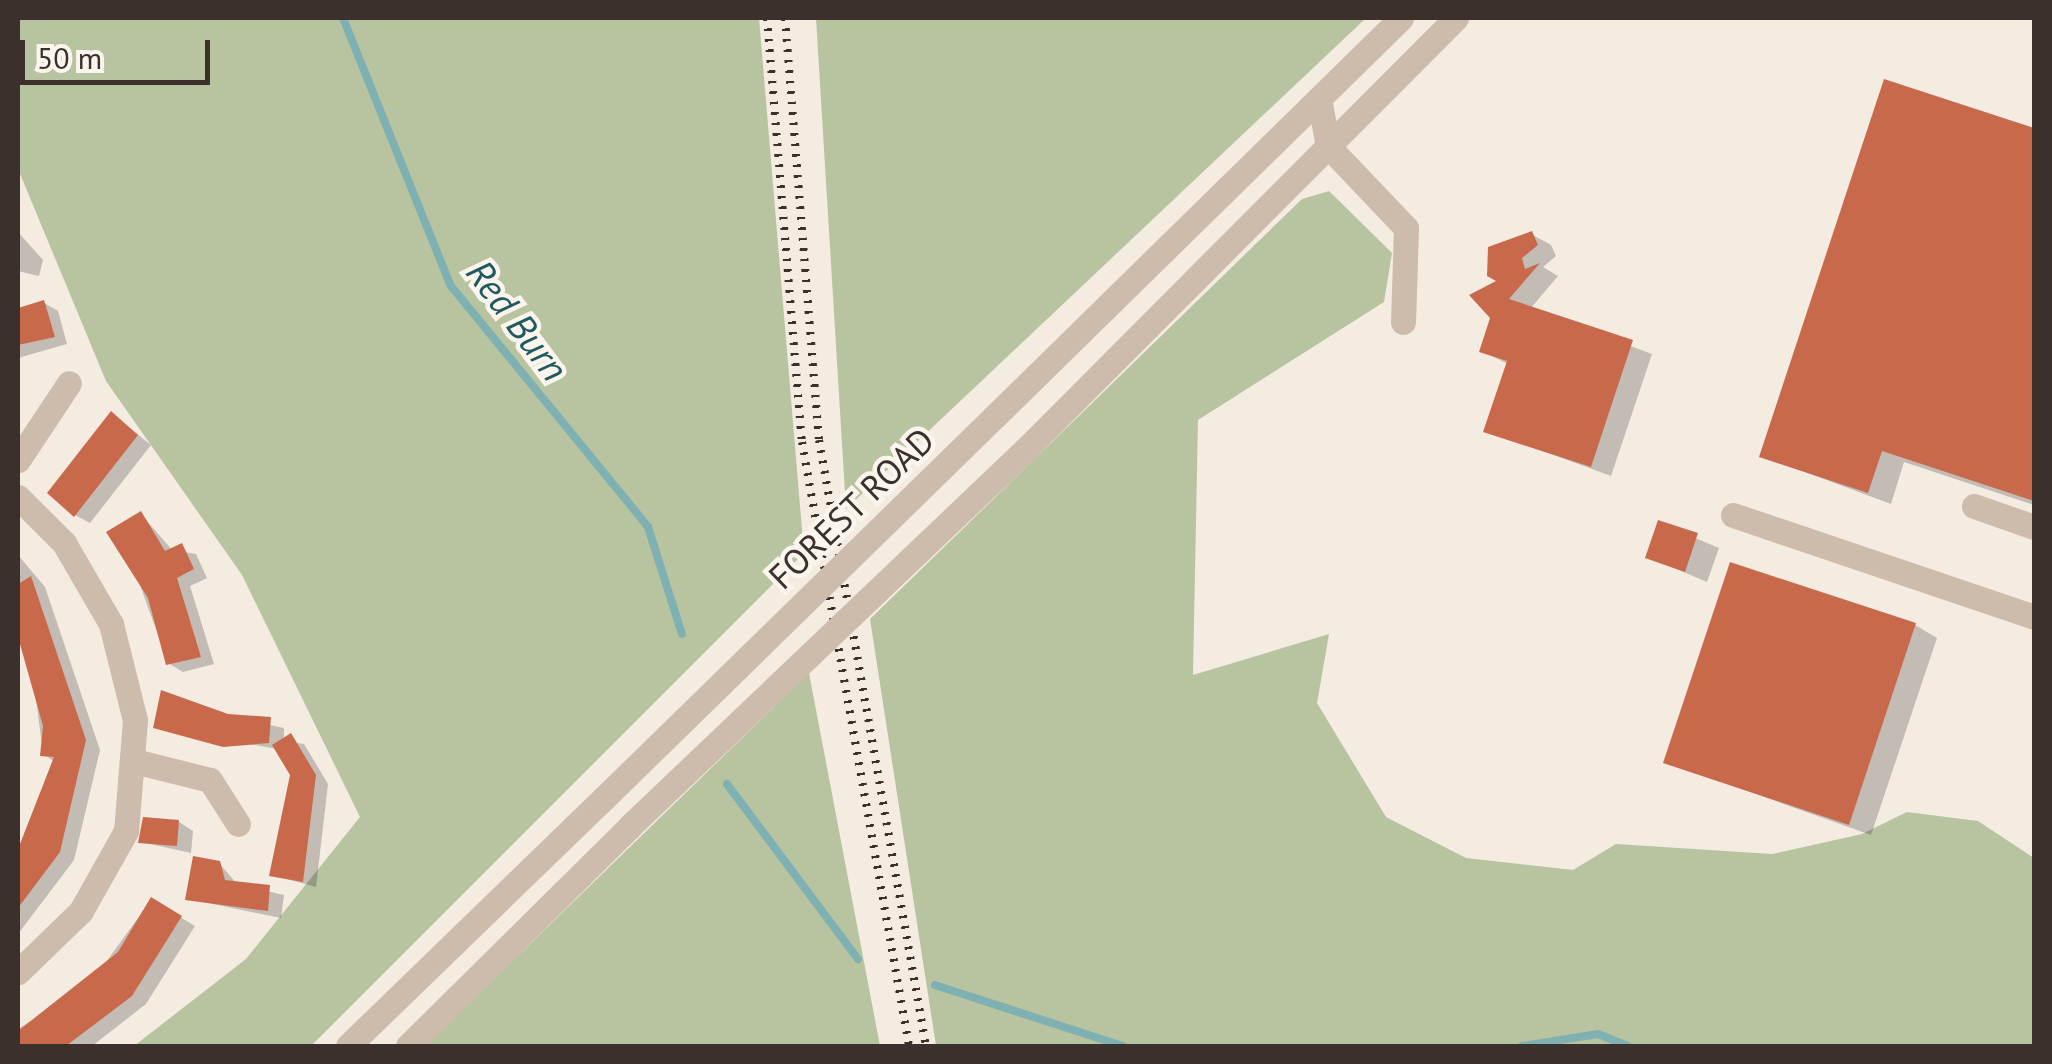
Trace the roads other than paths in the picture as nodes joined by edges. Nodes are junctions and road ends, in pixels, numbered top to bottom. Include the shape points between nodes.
1 (1402, 18) edge
2 (1456, 18) edge
3 (1320, 98) junction
4 (1328, 146) junction
5 (1403, 322) dead end
6 (69, 384) dead end
7 (18, 460) edge
8 (18, 497) edge
9 (1974, 506) dead end
10 (1732, 515) dead end
11 (2034, 527) edge
12 (2034, 617) edge
13 (134, 761) junction
14 (238, 824) dead end
15 (18, 972) edge
16 (348, 1046) edge
17 (408, 1046) edge

1 - 3 street, FOREST ROAD
2 - 4 street
3 - 4 street
3 - 16 street, FOREST ROAD, bridge
4 - 5 street via 1406,228
4 - 17 street, bridge via 1026,449
6 - 7 street
8 - 13 street via 64,544 111,624 135,720
9 - 11 street
10 - 12 street
13 - 14 street via 210,780
13 - 15 street via 126,831 81,911

